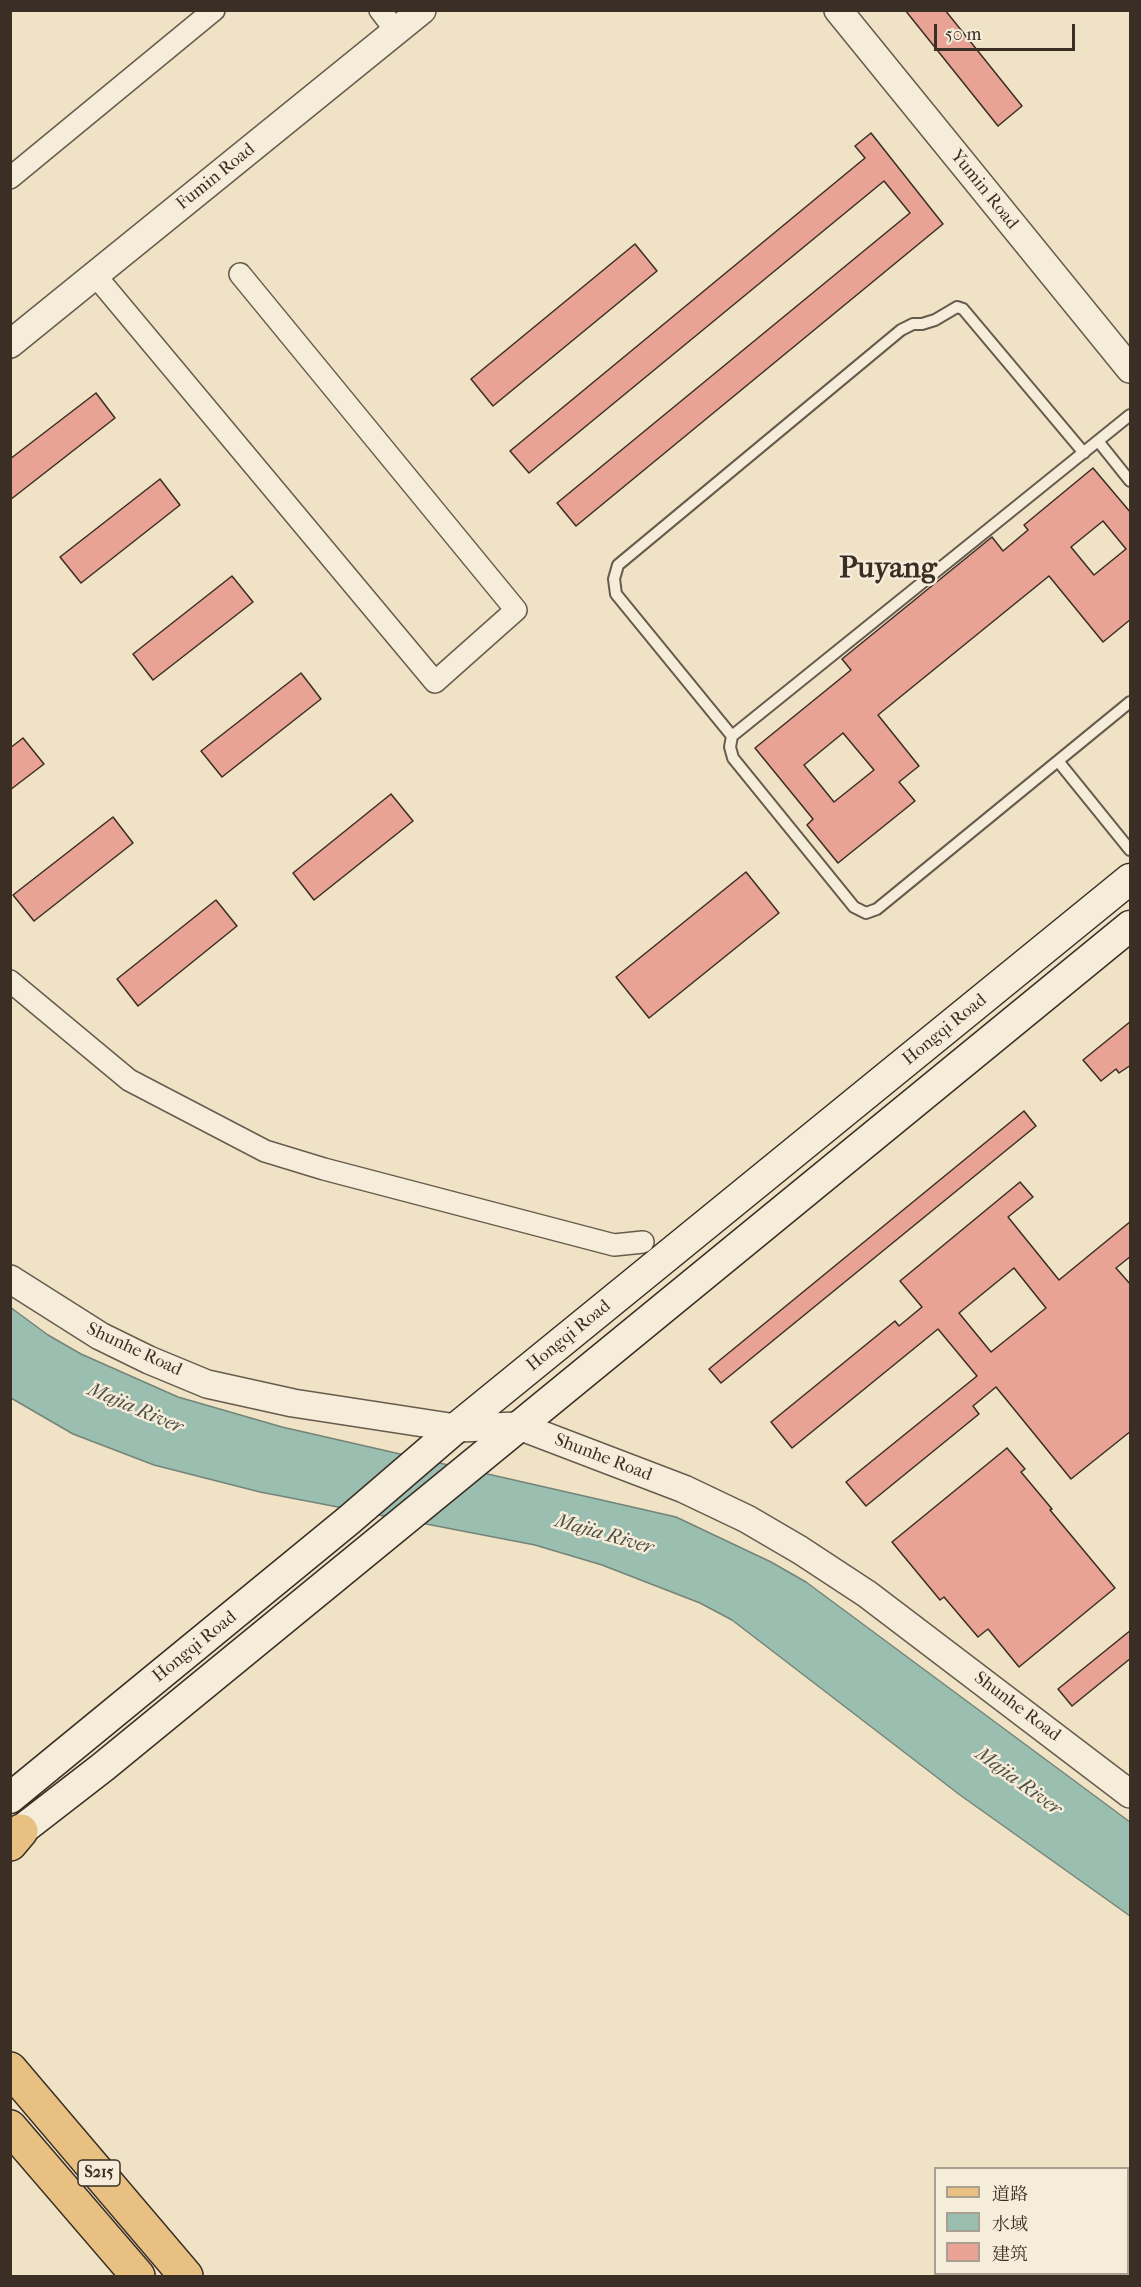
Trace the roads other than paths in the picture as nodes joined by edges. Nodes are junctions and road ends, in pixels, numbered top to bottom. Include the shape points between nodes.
1 (214, 10) edge
2 (422, 10) edge
3 (838, 10) edge
4 (388, 21) edge
5 (10, 178) edge
6 (240, 274) dead end
7 (95, 275) junction
8 (10, 344) edge
9 (1131, 369) edge
10 (1131, 415) edge
11 (1098, 441) junction
12 (1084, 453) junction
13 (1131, 481) edge
14 (1131, 702) edge
15 (732, 736) junction
16 (1059, 761) junction
17 (1131, 850) edge
18 (1131, 879) edge
19 (1131, 926) edge
20 (10, 981) edge
21 (835, 1120) junction
22 (859, 1149) junction
23 (643, 1242) dead end
24 (10, 1280) edge
25 (519, 1426) junction
26 (446, 1437) junction
27 (1131, 1794) edge
28 (10, 1798) edge
29 (14, 1838) edge
30 (10, 2069) edge
31 (10, 2127) edge
32 (138, 2277) edge
33 (186, 2277) edge

1 - 5 street
2 - 4 street, Fumin Road
3 - 9 street, Yumin Road
4 - 7 street, Fumin Road
6 - 7 street via 516,610 435,682
7 - 8 street, Fumin Road
10 - 11 lane
11 - 12 lane
11 - 13 lane
12 - 15 lane
12 - 15 lane via 963,309 957,307 935,320 901,330 618,565 614,579 616,594
14 - 16 lane
15 - 16 lane via 733,758 854,907 866,913 877,909
16 - 17 lane
18 - 21 main road, Hongqi Road
19 - 22 main road, Hongqi Road
20 - 23 street via 129,1080 265,1151 614,1245
21 - 22 main road
21 - 26 main road, Hongqi Road
22 - 25 main road, Hongqi Road
24 - 26 street, Shunhe Road via 100,1336 207,1384
25 - 26 street, Shunhe Road
25 - 27 street, Shunhe Road via 684,1489 800,1550 867,1594
25 - 29 main road, Hongqi Road
26 - 28 main road, Hongqi Road
30 - 33 main road, S215
31 - 32 main road, S215

